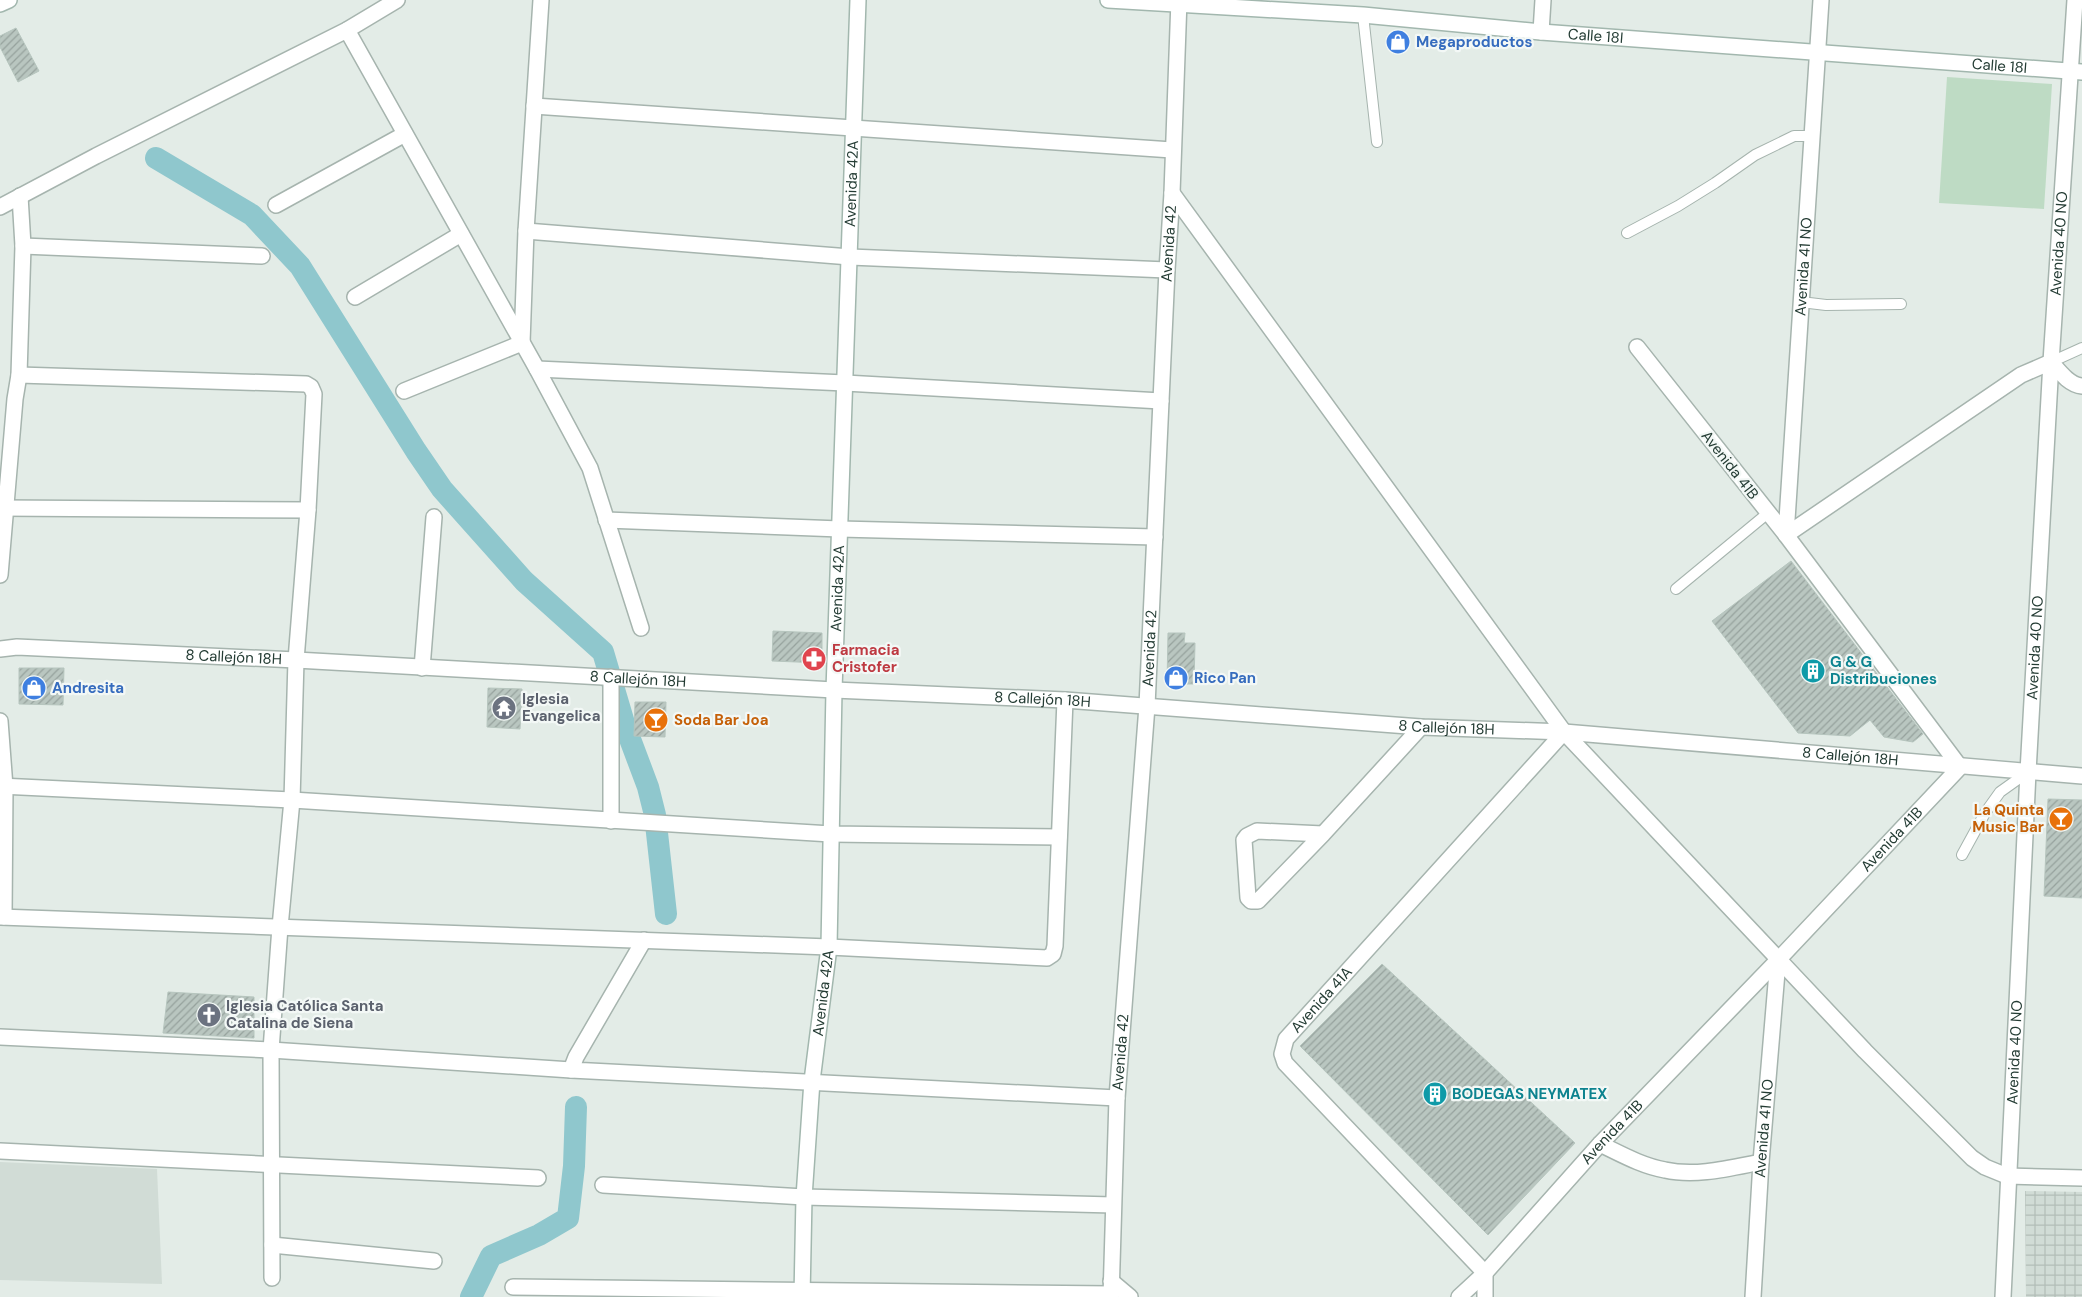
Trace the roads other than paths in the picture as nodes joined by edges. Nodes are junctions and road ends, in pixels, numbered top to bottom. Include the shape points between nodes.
1 (9, 0) edge
2 (397, 0) edge
3 (541, 0) edge
4 (858, 0) edge
5 (1108, 0) edge
6 (1543, 0) edge
7 (1821, 0) edge
8 (2075, 0) edge
9 (1179, 3) edge
10 (0, 4) edge
11 (1363, 15) junction
12 (347, 30) junction
13 (1541, 32) junction
14 (1816, 52) junction
15 (2076, 71) edge
16 (534, 106) junction
17 (854, 127) junction
18 (405, 134) junction
19 (1812, 136) junction
20 (1377, 142) dead end
21 (1172, 150) junction
22 (1172, 193) junction
23 (20, 196) junction
24 (276, 205) dead end
25 (0, 208) edge
26 (526, 231) junction
27 (1627, 233) dead end
28 (461, 234) junction
29 (23, 246) junction
30 (262, 256) dead end
31 (850, 257) junction
32 (1167, 270) junction
33 (355, 297) dead end
34 (1801, 302) junction
35 (1901, 304) dead end
36 (522, 343) junction
37 (1637, 347) dead end
38 (2082, 348) edge
39 (2050, 362) junction
40 (537, 369) junction
41 (19, 375) junction
42 (845, 384) junction
43 (2082, 386) edge
44 (404, 391) dead end
45 (8, 400) edge
46 (1161, 401) junction
47 (3, 508) edge
48 (308, 510) junction
49 (1768, 513) junction
50 (434, 517) dead end
51 (606, 520) junction
52 (840, 530) junction
53 (1786, 535) junction
54 (1155, 537) junction
55 (0, 575) edge
56 (1676, 589) dead end
57 (641, 628) dead end
58 (0, 649) edge
59 (296, 660) junction
60 (422, 668) junction
61 (611, 677) junction
62 (834, 690) junction
63 (1065, 700) junction
64 (1147, 706) junction
65 (0, 721) edge
66 (1421, 727) junction
67 (1564, 732) junction
68 (1960, 766) junction
69 (2028, 772) junction
70 (2082, 776) edge
71 (3, 786) edge
72 (292, 800) junction
73 (611, 821) junction
74 (831, 834) junction
75 (1323, 834) junction
76 (1059, 837) junction
77 (1962, 855) dead end
78 (2, 917) edge
79 (280, 927) junction
80 (644, 940) junction
81 (829, 946) junction
82 (1778, 960) junction
83 (0, 1037) edge
84 (271, 1050) junction
85 (572, 1070) junction
86 (812, 1081) junction
87 (1117, 1098) junction
88 (1600, 1144) junction
89 (0, 1151) edge
90 (1761, 1162) junction
91 (271, 1165) junction
92 (2007, 1176) junction
93 (538, 1178) dead end
94 (2082, 1178) edge
95 (603, 1185) dead end
96 (804, 1197) junction
97 (1113, 1205) junction
98 (272, 1245) junction
99 (434, 1261) dead end
100 (1485, 1273) junction
101 (272, 1278) dead end
102 (513, 1287) dead end
103 (1111, 1291) edge
104 (802, 1294) edge
105 (1130, 1297) edge
106 (1459, 1297) edge
107 (1486, 1297) edge
108 (1753, 1297) edge
109 (2003, 1297) edge

1 - 10 street
2 - 12 street
3 - 16 street
4 - 17 street, Avenida 42A
5 - 9 street, Calle 18I
6 - 13 street
7 - 14 street, Avenida 41 NO
8 - 15 street, Avenida 40 NO
9 - 11 street, Calle 18I
9 - 21 street, Avenida 42
11 - 13 street, Calle 18I
11 - 20 lane
12 - 18 street
12 - 23 street
13 - 14 street, Calle 18I
14 - 15 street, Calle 18I
14 - 19 street, Avenida 41 NO
15 - 39 street, Avenida 40 NO
16 - 17 street
16 - 26 street
17 - 21 street
17 - 31 street, Avenida 42A
18 - 24 street
18 - 28 street
19 - 27 lane via 1794,136 1755,155 1678,206
19 - 34 street, Avenida 41 NO
21 - 22 street, Avenida 42
22 - 32 street, Avenida 42
22 - 67 street
23 - 25 street
23 - 29 street
26 - 31 street
26 - 36 street
28 - 33 street
28 - 36 street
29 - 30 street
29 - 41 street
31 - 32 street
31 - 42 street, Avenida 42A
32 - 46 street, Avenida 42
34 - 35 lane via 1826,306
34 - 53 street, Avenida 41 NO
36 - 40 street
36 - 44 street
37 - 49 street, Avenida 41B
38 - 39 lane
39 - 43 street via 2076,386
39 - 53 street via 2021,376
39 - 69 street, Avenida 40 NO
40 - 42 street
40 - 51 street via 590,468
41 - 45 street
41 - 48 street via 306,384 314,394
42 - 46 street
42 - 52 street, Avenida 42A
45 - 47 street
46 - 54 street, Avenida 42
47 - 48 street
47 - 55 street
48 - 59 street
49 - 53 street, Avenida 41B
49 - 56 lane
50 - 60 street
51 - 52 street
51 - 57 street
52 - 54 street
52 - 62 street, Avenida 42A
53 - 68 street, Avenida 41B
54 - 64 street, Avenida 42
58 - 59 street, 8 Callejón 18H via 17,647
59 - 60 street, 8 Callejón 18H
59 - 72 street
60 - 61 street, 8 Callejón 18H
61 - 62 street, 8 Callejón 18H
61 - 73 street
62 - 63 street, 8 Callejón 18H
62 - 74 street, Avenida 42A
63 - 64 street, 8 Callejón 18H
63 - 76 street
64 - 66 street, 8 Callejón 18H
64 - 87 street, Avenida 42
65 - 71 street
66 - 67 street, 8 Callejón 18H
66 - 75 street
67 - 68 street, 8 Callejón 18H
67 - 82 street
67 - 100 street, Avenida 41A via 1286,1040 1282,1054 1285,1063
68 - 69 street, 8 Callejón 18H
68 - 82 street, Avenida 41B
69 - 70 street, 8 Callejón 18H
69 - 77 lane via 2000,792
69 - 92 street, Avenida 40 NO
71 - 72 street
71 - 78 street
72 - 73 street
72 - 79 street
73 - 74 street
74 - 76 street
74 - 81 street, Avenida 42A
75 - 75 street via 1258,901 1248,898 1244,840 1247,836 1257,831
76 - 81 street via 1055,946 1053,954 1047,958
78 - 79 street
79 - 80 street
79 - 84 street
80 - 81 street
80 - 85 street via 576,1057
81 - 86 street, Avenida 42A
82 - 88 street, Avenida 41B
82 - 90 street, Avenida 41 NO
82 - 92 street via 1972,1158
83 - 84 street
84 - 85 street
84 - 91 street
85 - 86 street
86 - 87 street
86 - 96 street, Avenida 42A
87 - 97 street, Avenida 42
88 - 90 street via 1644,1164 1674,1172 1712,1171
88 - 100 street, Avenida 41B
89 - 91 street
90 - 108 street, Avenida 41 NO
91 - 93 street
91 - 98 street
92 - 94 street
92 - 109 street, Avenida 40 NO
95 - 96 street
96 - 97 street
96 - 104 street, Avenida 42A
97 - 103 street, Avenida 42
98 - 99 street
98 - 101 street
100 - 106 street, Avenida 41B
100 - 107 street
102 - 104 street
103 - 104 street
103 - 105 street

